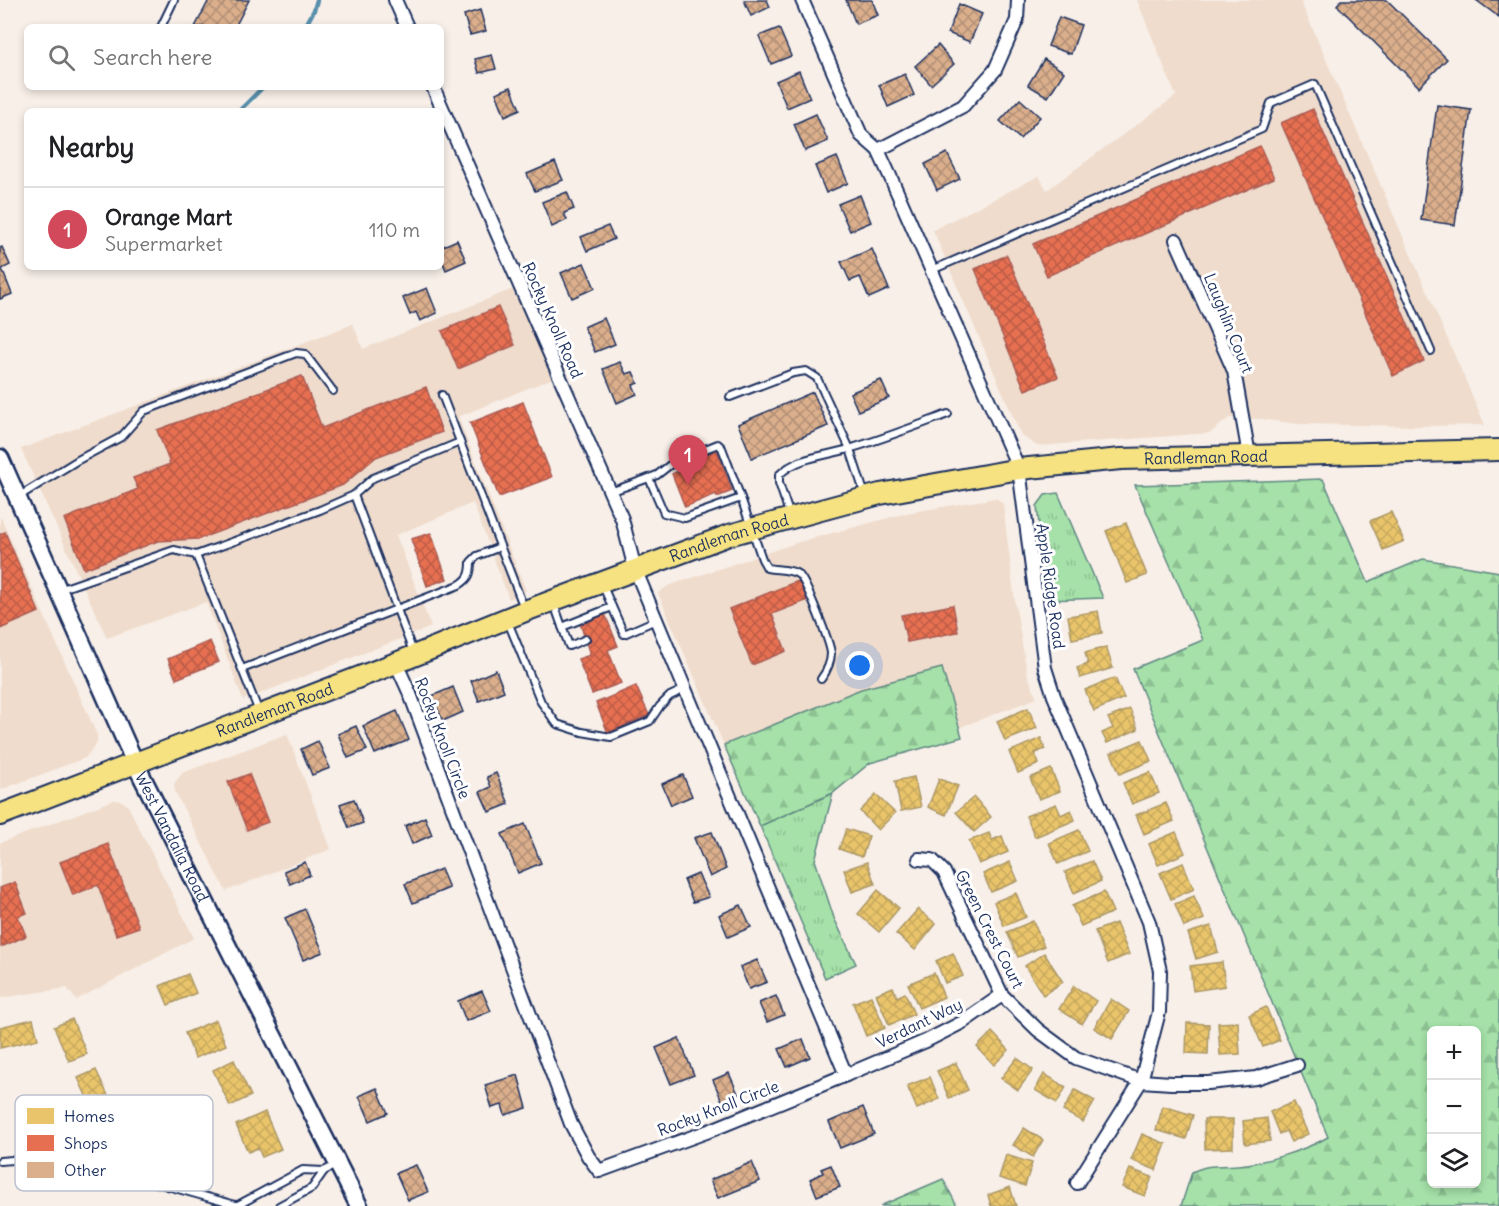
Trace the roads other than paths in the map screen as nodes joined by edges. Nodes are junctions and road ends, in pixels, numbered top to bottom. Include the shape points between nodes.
1 (174, 0) edge
2 (395, 0) edge
3 (802, 0) edge
4 (1018, 0) edge
5 (162, 24) edge
6 (406, 24) edge
7 (434, 90) edge
8 (442, 108) edge
9 (444, 112) edge
10 (878, 150) junction
11 (1176, 240) dead end
12 (932, 270) junction
13 (1431, 351) dead end
14 (333, 391) dead end
15 (442, 395) dead end
16 (730, 397) dead end
17 (948, 414) dead end
18 (460, 442) junction
19 (850, 449) junction
20 (1499, 450) edge
21 (1249, 455) junction
22 (0, 458) edge
23 (1019, 469) junction
24 (649, 478) junction
25 (610, 492) junction
26 (354, 495) junction
27 (17, 497) junction
28 (741, 498) junction
29 (866, 498) junction
30 (790, 518) junction
31 (751, 529) junction
32 (500, 547) junction
33 (196, 555) junction
34 (635, 569) junction
35 (601, 583) junction
36 (59, 590) junction
37 (553, 601) junction
38 (612, 607) junction
39 (396, 609) junction
40 (525, 611) junction
41 (507, 619) junction
42 (656, 620) junction
43 (621, 626) junction
44 (562, 627) junction
45 (611, 628) dead end
46 (586, 639) dead end
47 (405, 659) junction
48 (242, 669) junction
49 (821, 679) dead end
50 (685, 689) junction
51 (260, 715) junction
52 (135, 763) junction
53 (0, 815) edge
54 (920, 859) dead end
55 (1002, 995) junction
56 (1297, 1065) dead end
57 (846, 1075) junction
58 (1141, 1081) junction
59 (15, 1160) edge
60 (0, 1161) edge
61 (331, 1167) junction
62 (1077, 1183) dead end
63 (182, 1191) edge
64 (238, 1206) edge
65 (279, 1206) edge
66 (359, 1206) edge

1 - 5 lane
2 - 6 street
3 - 10 street, Apple Ridge Road via 861,135
4 - 10 street via 1017,20 995,70 963,106
7 - 8 street, Rocky Knoll Road
9 - 25 street, Rocky Knoll Road
10 - 12 street, Apple Ridge Road
11 - 21 street, Laughlin Court via 1234,371
12 - 13 lane via 1262,129 1271,103 1315,84
12 - 23 street, Apple Ridge Road
14 - 27 lane via 305,354 296,353 144,411 121,437
15 - 18 lane
16 - 19 lane via 806,370 816,378
17 - 19 lane
18 - 26 lane via 373,478
18 - 32 lane
19 - 29 lane
19 - 30 lane via 816,457 786,468 779,475
20 - 21 main road, Randleman Road
21 - 23 main road, Randleman Road via 1121,459
22 - 27 main road, West Vandalia Road
23 - 29 main road, Randleman Road
23 - 58 street, Apple Ridge Road via 1045,668 1149,922 1160,971 1159,1012
24 - 25 lane
24 - 28 lane via 664,513 670,516 686,518
24 - 28 lane via 675,461 718,444
25 - 34 street, Rocky Knoll Road via 622,519
26 - 33 lane
26 - 39 lane
27 - 36 main road, West Vandalia Road
28 - 31 lane
29 - 30 main road, Randleman Road
30 - 31 main road, Randleman Road
31 - 34 main road, Randleman Road
31 - 49 lane via 767,568 793,572 801,576 806,586 831,656
32 - 39 lane via 477,556 471,562 467,580
32 - 40 lane
33 - 36 lane via 174,550
33 - 48 lane
34 - 35 main road, Randleman Road
34 - 42 street
35 - 37 main road, Randleman Road
35 - 38 lane
36 - 52 main road, West Vandalia Road
37 - 40 main road, Randleman Road
37 - 44 lane
38 - 43 lane
38 - 44 lane
39 - 47 lane
39 - 48 lane
40 - 41 main road, Randleman Road
41 - 47 main road, Randleman Road
41 - 50 lane via 541,702 557,724 610,737 650,721 670,696
42 - 43 lane via 624,634
42 - 50 street
43 - 45 lane
44 - 46 lane via 569,646
47 - 51 main road, Randleman Road
47 - 57 street, Rocky Knoll Circle via 572,1124 599,1171
48 - 51 lane
50 - 57 street
51 - 52 main road, Randleman Road
52 - 53 main road, Randleman Road
52 - 61 main road, West Vandalia Road
54 - 55 street, Green Crest Court via 932,860 944,872
55 - 57 street, Verdant Way via 926,1041
55 - 58 street, Green Crest Court via 1038,1030 1077,1058
56 - 58 street, Green Crest Court via 1256,1078 1208,1083
58 - 62 street, Apple Ridge Road
59 - 60 lane
61 - 64 lane via 303,1170
61 - 65 lane via 312,1188
61 - 66 main road, West Vandalia Road
63 - 64 lane

